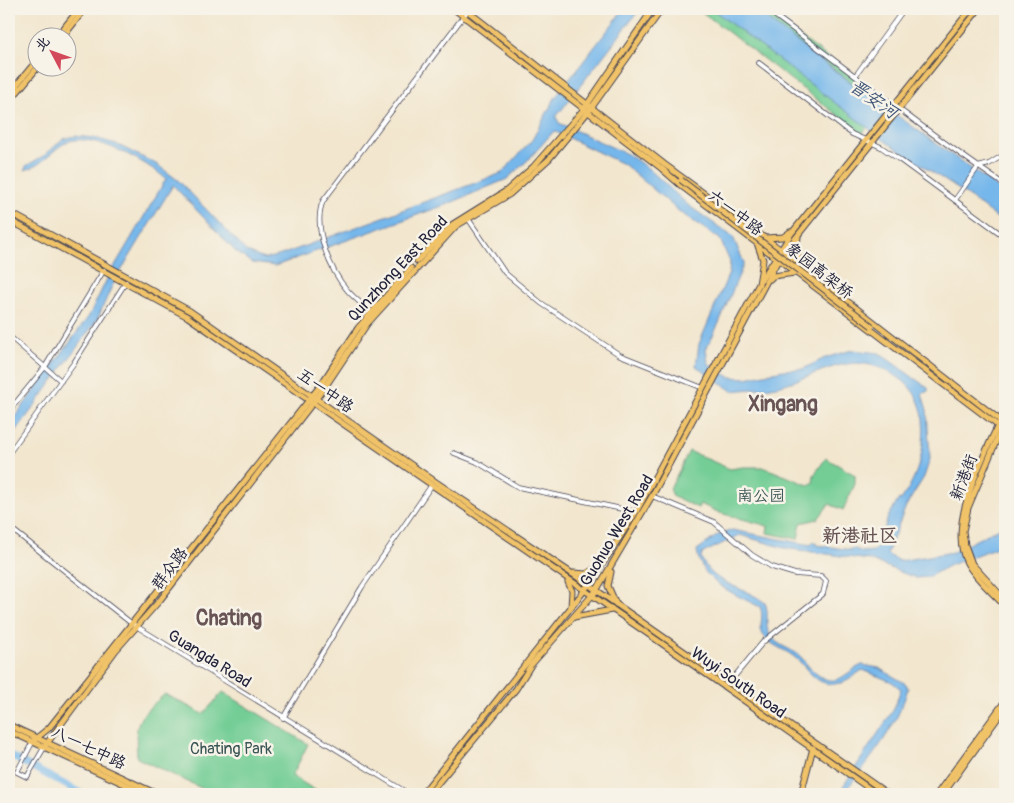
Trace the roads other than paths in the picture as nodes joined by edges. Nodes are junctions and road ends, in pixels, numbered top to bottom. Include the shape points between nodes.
1 (80, 9) edge
2 (85, 9) edge
3 (454, 9) edge
4 (467, 9) edge
5 (653, 9) edge
6 (662, 9) edge
7 (766, 9) edge
8 (904, 9) edge
9 (962, 9) edge
10 (979, 9) edge
11 (970, 11) edge
12 (464, 16) junction
13 (64, 28) edge
14 (70, 28) edge
15 (759, 63) dead end
16 (28, 71) edge
17 (856, 75) junction
18 (29, 78) edge
19 (9, 94) edge
20 (575, 98) junction
21 (9, 102) edge
22 (588, 108) junction
23 (896, 108) junction
24 (870, 140) junction
25 (560, 142) junction
26 (1005, 154) edge
27 (663, 166) junction
28 (978, 167) junction
29 (1005, 185) edge
30 (955, 200) junction
31 (9, 212) edge
32 (9, 220) edge
33 (469, 220) junction
34 (796, 232) junction
35 (1005, 237) edge
36 (764, 238) junction
37 (757, 244) junction
38 (782, 251) junction
39 (776, 258) junction
40 (803, 267) junction
41 (108, 270) junction
42 (795, 273) junction
43 (123, 278) junction
44 (766, 283) junction
45 (759, 284) junction
46 (371, 313) junction
47 (883, 334) junction
48 (9, 336) edge
49 (44, 367) junction
50 (61, 381) junction
51 (705, 386) junction
52 (314, 397) junction
53 (310, 402) junction
54 (1005, 407) edge
55 (9, 411) edge
56 (1003, 424) edge
57 (9, 453) edge
58 (454, 453) dead end
59 (431, 486) junction
60 (652, 496) junction
61 (636, 512) junction
62 (9, 527) edge
63 (605, 560) junction
64 (969, 562) junction
65 (612, 565) junction
66 (570, 572) junction
67 (565, 577) junction
68 (589, 585) junction
69 (584, 591) junction
70 (596, 591) junction
71 (592, 596) junction
72 (1005, 600) edge
73 (617, 606) junction
74 (1005, 606) edge
75 (571, 607) junction
76 (612, 610) junction
77 (573, 617) junction
78 (134, 625) junction
79 (729, 683) junction
80 (1005, 701) edge
81 (1005, 708) edge
82 (283, 718) junction
83 (9, 725) edge
84 (9, 731) edge
85 (36, 739) junction
86 (47, 744) junction
87 (814, 746) junction
88 (861, 779) junction
89 (146, 794) edge
90 (157, 794) edge
91 (410, 794) edge
92 (422, 794) edge
93 (429, 794) edge
94 (802, 794) edge
95 (878, 794) edge
96 (888, 794) edge
97 (937, 794) edge
98 (943, 794) edge

1 - 13 main road
2 - 14 main road
3 - 12 main road, 六一中路
4 - 12 street
4 - 20 main road, 六一中路 via 566,86
5 - 22 main road, Qunzhong East Road
6 - 22 main road, Qunzhong East Road
7 - 17 street
8 - 17 street
9 - 11 street
10 - 23 main road
11 - 23 main road
12 - 20 main road, 六一中路
12 - 46 street via 323,201 319,211 319,230 327,253 347,290
15 - 24 street via 843,127
16 - 19 main road
17 - 23 street
18 - 21 main road
20 - 22 main road, 六一中路
22 - 25 main road, Qunzhong East Road
22 - 25 main road, Qunzhong East Road
22 - 27 main road, 六一中路
23 - 24 main road via 894,116
23 - 24 main road via 888,112
23 - 28 street
24 - 30 street
24 - 34 main road
25 - 33 main road, Qunzhong East Road via 549,160 510,194
25 - 46 main road, Qunzhong East Road via 517,183 453,224
26 - 28 street
27 - 36 main road, 六一中路
27 - 37 main road, 六一中路 via 684,188
27 - 47 main road, 象园高架桥, bridge
28 - 29 street
28 - 30 street
30 - 35 street
31 - 41 main road, 五一中路
32 - 41 main road, 五一中路
33 - 51 street via 505,273 542,303 620,355
33 - 52 main road, Qunzhong East Road via 456,226 376,313
34 - 36 main road via 783,237
34 - 38 main road
34 - 40 main road via 796,251
36 - 38 main road, 六一中路
37 - 39 main road, 六一中路
37 - 45 main road via 764,260
38 - 39 main road
38 - 40 main road, 六一中路
39 - 42 main road, 六一中路
39 - 44 main road, Guohuo West Road
39 - 45 main road, Guohuo West Road
40 - 47 main road, 六一中路
41 - 43 main road, 五一中路
41 - 49 street
42 - 44 main road via 773,276
42 - 47 main road, 六一中路 via 873,332
43 - 50 street
43 - 52 main road, 五一中路 via 190,311
43 - 53 main road, 五一中路 via 188,317
44 - 60 main road, Guohuo West Road
45 - 51 main road, Guohuo West Road
46 - 52 main road, Qunzhong East Road
47 - 56 main road, 六一中路
48 - 49 street
49 - 50 street
49 - 55 street
50 - 57 street
51 - 61 main road, Guohuo West Road
52 - 53 main road, 群众路
52 - 66 main road, 五一中路
53 - 59 main road, 五一中路
53 - 78 main road, 群众路 via 160,600
54 - 56 street
56 - 64 main road, 新港街 via 963,512 962,539
58 - 61 street via 477,462 518,488
59 - 67 main road, 五一中路
59 - 82 street via 362,586
60 - 65 main road, Guohuo West Road
60 - 79 street via 696,513 726,530 752,555 772,567 795,574 821,576 826,581 823,594 763,642
61 - 63 main road, Guohuo West Road
62 - 78 street, Guangda Road
63 - 66 main road via 586,574
63 - 68 main road, Guohuo West Road
64 - 72 main road
64 - 74 main road via 978,578
65 - 70 main road, Guohuo West Road
65 - 73 main road via 608,586
66 - 68 main road, 五一中路
67 - 69 main road, 五一中路
67 - 75 main road via 572,591
68 - 69 main road, Guohuo West Road
68 - 70 main road, 五一中路
69 - 71 main road, 五一中路
69 - 75 main road, Guohuo West Road
70 - 71 main road, Guohuo West Road
70 - 73 main road, 五一中路
71 - 76 main road, 五一中路
71 - 77 main road, Guohuo West Road
73 - 79 main road, Wuyi South Road
75 - 92 main road, Guohuo West Road
76 - 77 main road
76 - 87 main road, Wuyi South Road
77 - 93 main road, Guohuo West Road via 530,665 516,689
78 - 82 street, Guangda Road
78 - 85 main road via 49,728
78 - 86 main road, 群众路
79 - 87 main road, Wuyi South Road
80 - 97 main road
81 - 98 main road
82 - 91 street, Guangda Road
83 - 85 main road, 八一七中路
84 - 85 main road, 八一七中路
85 - 86 main road, 八一七中路
85 - 86 street via 17,772 27,777
86 - 89 main road, 八一七中路
86 - 90 main road, 八一七中路
87 - 88 main road, Wuyi South Road
87 - 94 main road
88 - 95 main road
88 - 96 main road

